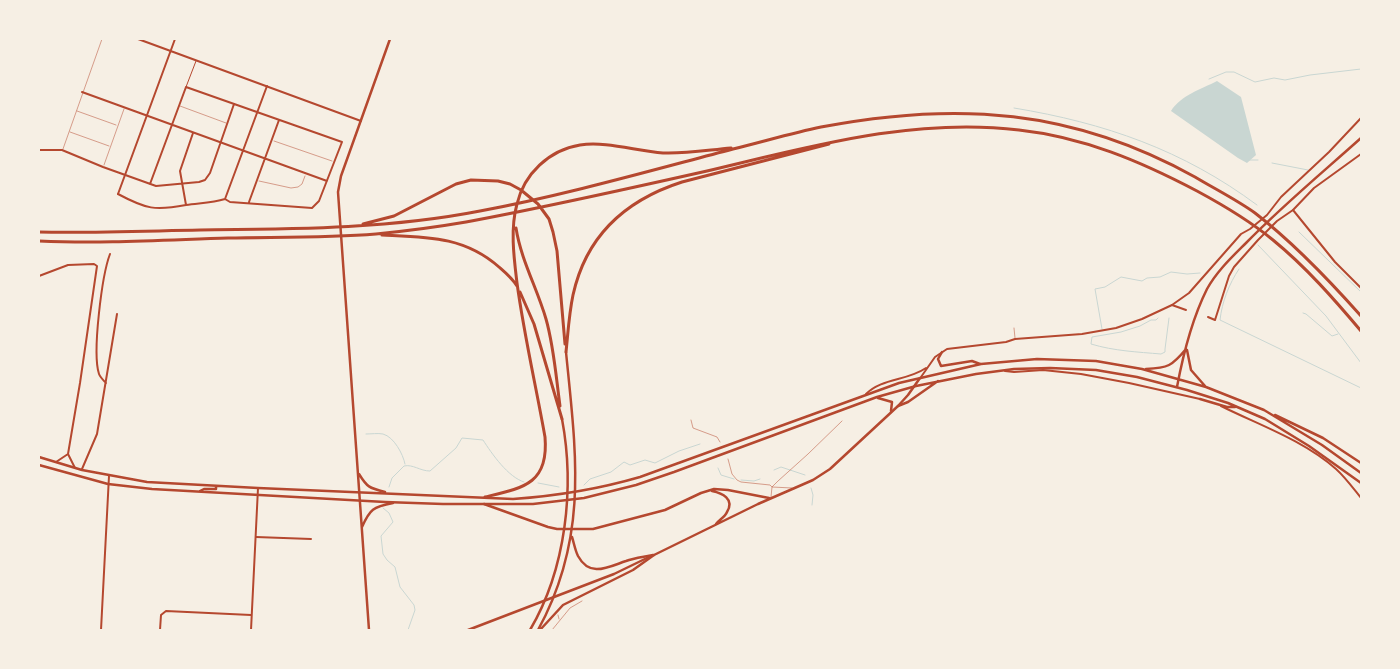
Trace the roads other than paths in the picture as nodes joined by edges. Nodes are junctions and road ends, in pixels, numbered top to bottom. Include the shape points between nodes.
1 (102, 39) edge
2 (138, 39) edge
3 (175, 39) edge
4 (390, 39) edge
5 (170, 51) junction
6 (196, 60) junction
7 (267, 86) junction
8 (186, 87) junction
9 (82, 92) junction
10 (234, 104) junction
11 (179, 106) junction
12 (124, 108) junction
13 (76, 110) junction
14 (257, 112) junction
15 (147, 116) junction
16 (1361, 118) edge
17 (280, 120) junction
18 (361, 121) junction
19 (228, 124) junction
20 (172, 125) junction
21 (118, 126) junction
22 (68, 131) junction
23 (193, 133) junction
24 (1361, 138) edge
25 (272, 140) junction
26 (839, 140) junction
27 (221, 143) junction
28 (111, 146) junction
29 (743, 147) junction
30 (39, 150) edge
31 (62, 150) junction
32 (243, 151) junction
33 (1361, 154) edge
34 (265, 158) junction
35 (334, 162) junction
36 (103, 167) junction
37 (124, 174) junction
38 (306, 174) junction
39 (256, 181) junction
40 (327, 181) junction
41 (150, 184) junction
42 (183, 184) junction
43 (225, 199) junction
44 (249, 202) junction
45 (186, 205) junction
46 (1293, 210) junction
47 (514, 220) junction
48 (350, 226) junction
49 (39, 232) edge
50 (374, 234) junction
51 (39, 241) edge
52 (110, 254) dead end
53 (39, 276) edge
54 (1361, 288) edge
55 (1172, 305) junction
56 (1186, 310) dead end
57 (117, 314) dead end
58 (1360, 315) edge
59 (1208, 317) dead end
60 (1014, 328) dead end
61 (1361, 331) edge
62 (1015, 339) junction
63 (1186, 348) junction
64 (566, 352) junction
65 (942, 352) junction
66 (982, 364) junction
67 (928, 367) junction
68 (1142, 369) junction
69 (1002, 370) junction
70 (921, 377) junction
71 (1179, 379) junction
72 (940, 380) junction
73 (106, 383) junction
74 (916, 386) junction
75 (1177, 387) junction
76 (1206, 387) junction
77 (866, 394) junction
78 (877, 398) junction
79 (1200, 399) junction
80 (898, 406) junction
81 (1237, 407) junction
82 (891, 411) junction
83 (1270, 414) junction
84 (562, 419) junction
85 (691, 420) dead end
86 (842, 421) dead end
87 (720, 442) dead end
88 (68, 454) junction
89 (39, 457) edge
90 (728, 459) dead end
91 (56, 462) junction
92 (1361, 463) edge
93 (39, 465) edge
94 (76, 468) junction
95 (82, 470) junction
96 (358, 472) junction
97 (1361, 473) edge
98 (109, 476) junction
99 (1361, 483) edge
100 (108, 484) junction
101 (216, 486) junction
102 (772, 487) junction
103 (258, 488) junction
104 (796, 488) junction
105 (708, 490) junction
106 (198, 492) junction
107 (360, 493) junction
108 (392, 494) junction
109 (257, 495) junction
110 (485, 497) junction
111 (770, 498) junction
112 (1361, 498) edge
113 (360, 501) junction
114 (395, 502) junction
115 (483, 504) junction
116 (714, 526) junction
117 (362, 528) junction
118 (256, 537) junction
119 (311, 539) dead end
120 (571, 541) junction
121 (654, 555) junction
122 (554, 598) junction
123 (582, 600) dead end
124 (555, 603) dead end
125 (252, 615) junction
126 (558, 615) dead end
127 (560, 620) junction
128 (101, 630) edge
129 (160, 630) edge
130 (251, 630) edge
131 (369, 630) edge
132 (468, 630) edge
133 (530, 630) edge
134 (538, 630) edge
135 (552, 630) edge

1 - 9 lane
2 - 5 street
3 - 5 street
4 - 18 main road
5 - 6 street
5 - 15 street
6 - 7 street
6 - 8 street
7 - 14 street
7 - 18 street
8 - 10 street
8 - 11 street
9 - 12 street
9 - 13 lane
10 - 14 street
10 - 19 street
11 - 19 lane
11 - 20 street
12 - 15 street
12 - 21 lane
13 - 21 lane
13 - 22 lane
14 - 17 street
14 - 32 street
15 - 20 street
15 - 37 street
16 - 55 street via 1267,215 1241,234 1189,293
17 - 25 street
17 - 35 street via 342,142
18 - 96 main road via 338,192
19 - 27 street
20 - 23 street
20 - 41 street
21 - 28 lane
22 - 28 lane
22 - 31 lane
23 - 27 street
23 - 42 street via 180,171
24 - 63 main road via 1262,227 1221,269 1207,290
25 - 34 street
25 - 35 lane
26 - 50 highway via 532,209
26 - 61 highway via 914,130 1016,129 1083,142 1120,154 1162,172 1223,206 1273,240 1310,274
26 - 64 highway via 820,148 682,182 661,189 625,210 601,234 582,269 573,295
27 - 32 street
27 - 42 street via 208,177
28 - 36 lane
29 - 47 highway via 678,154 580,145 554,155 529,176 518,198
29 - 48 highway via 478,212
29 - 58 highway via 817,128 902,115 940,113 1025,118 1085,130 1164,160 1256,214 1316,268
30 - 31 street
31 - 36 street
32 - 34 street
32 - 43 street
33 - 46 street via 1314,188
34 - 38 street
34 - 39 street
35 - 40 street
36 - 37 street
37 - 41 street
37 - 45 street via 118,194 158,209
38 - 39 lane via 302,184 295,188
38 - 40 street
39 - 44 street
40 - 44 street via 319,201 312,208
41 - 42 street via 163,187
42 - 45 street
43 - 44 street
43 - 45 street
46 - 54 street via 1335,262
46 - 59 street via 1258,240 1234,267 1215,320
47 - 84 highway via 551,338
47 - 110 highway via 519,296 546,456 538,474 525,486
48 - 49 highway
48 - 64 highway via 394,216 456,184 471,180 498,181 521,190 538,204 549,219 553,232
50 - 51 highway
50 - 84 highway via 426,237 462,244 477,251 511,277 534,324
52 - 73 street via 102,282 97,342 99,374
53 - 88 street via 68,265 97,266
55 - 56 street
55 - 62 street via 1116,328
57 - 73 street
60 - 62 lane
62 - 65 street
63 - 68 main road via 1170,366
63 - 71 main road
63 - 76 main road via 1190,370
64 - 120 main road via 576,448
65 - 66 main road via 938,359 941,366
65 - 67 street
66 - 68 main road via 1062,359
66 - 70 main road
67 - 70 street
67 - 77 street via 919,373 874,386
68 - 71 main road
69 - 72 main road
69 - 75 main road via 1096,370
69 - 79 street via 1081,374
70 - 74 main road
70 - 77 main road
71 - 75 main road
71 - 76 main road
72 - 74 main road
72 - 80 main road
73 - 95 street via 97,434
74 - 78 main road
74 - 80 main road
75 - 81 main road
76 - 83 main road
77 - 110 main road via 619,483 539,497
78 - 82 main road via 892,402
78 - 115 main road via 627,488 553,502
79 - 81 main road
79 - 112 street via 1293,441 1337,470
80 - 82 main road
81 - 99 main road via 1265,419
82 - 104 main road via 830,469
83 - 92 main road via 1305,429
83 - 97 main road
84 - 133 main road via 568,478 562,539 547,594
85 - 87 lane via 693,428 717,437
86 - 102 lane
88 - 91 street
88 - 94 street
89 - 91 main road
90 - 102 lane via 737,480
91 - 94 main road
93 - 100 main road
94 - 95 main road
95 - 98 main road
96 - 107 main road
96 - 108 main road via 370,489
98 - 100 street
98 - 101 main road
100 - 106 main road
100 - 128 street
101 - 103 main road
101 - 106 main road via 216,489
102 - 104 lane
102 - 111 lane
103 - 107 main road
103 - 109 street
104 - 111 main road
105 - 111 main road via 728,490
105 - 115 main road via 666,510 586,530 548,527
105 - 116 main road via 724,494 729,504 726,514
106 - 109 main road
107 - 108 main road
107 - 113 main road
108 - 110 main road
109 - 113 main road
109 - 118 street
111 - 116 main road
113 - 114 main road
113 - 117 main road
114 - 115 main road
114 - 117 main road via 372,509
116 - 121 main road
117 - 131 main road
118 - 119 street
118 - 125 street
120 - 121 main road via 583,563 597,570
120 - 134 main road via 564,570
121 - 122 main road
121 - 134 main road via 632,570 567,602
122 - 124 lane
122 - 132 main road
123 - 127 lane
125 - 129 street via 166,610 161,615
125 - 130 street
126 - 127 lane
127 - 135 lane

